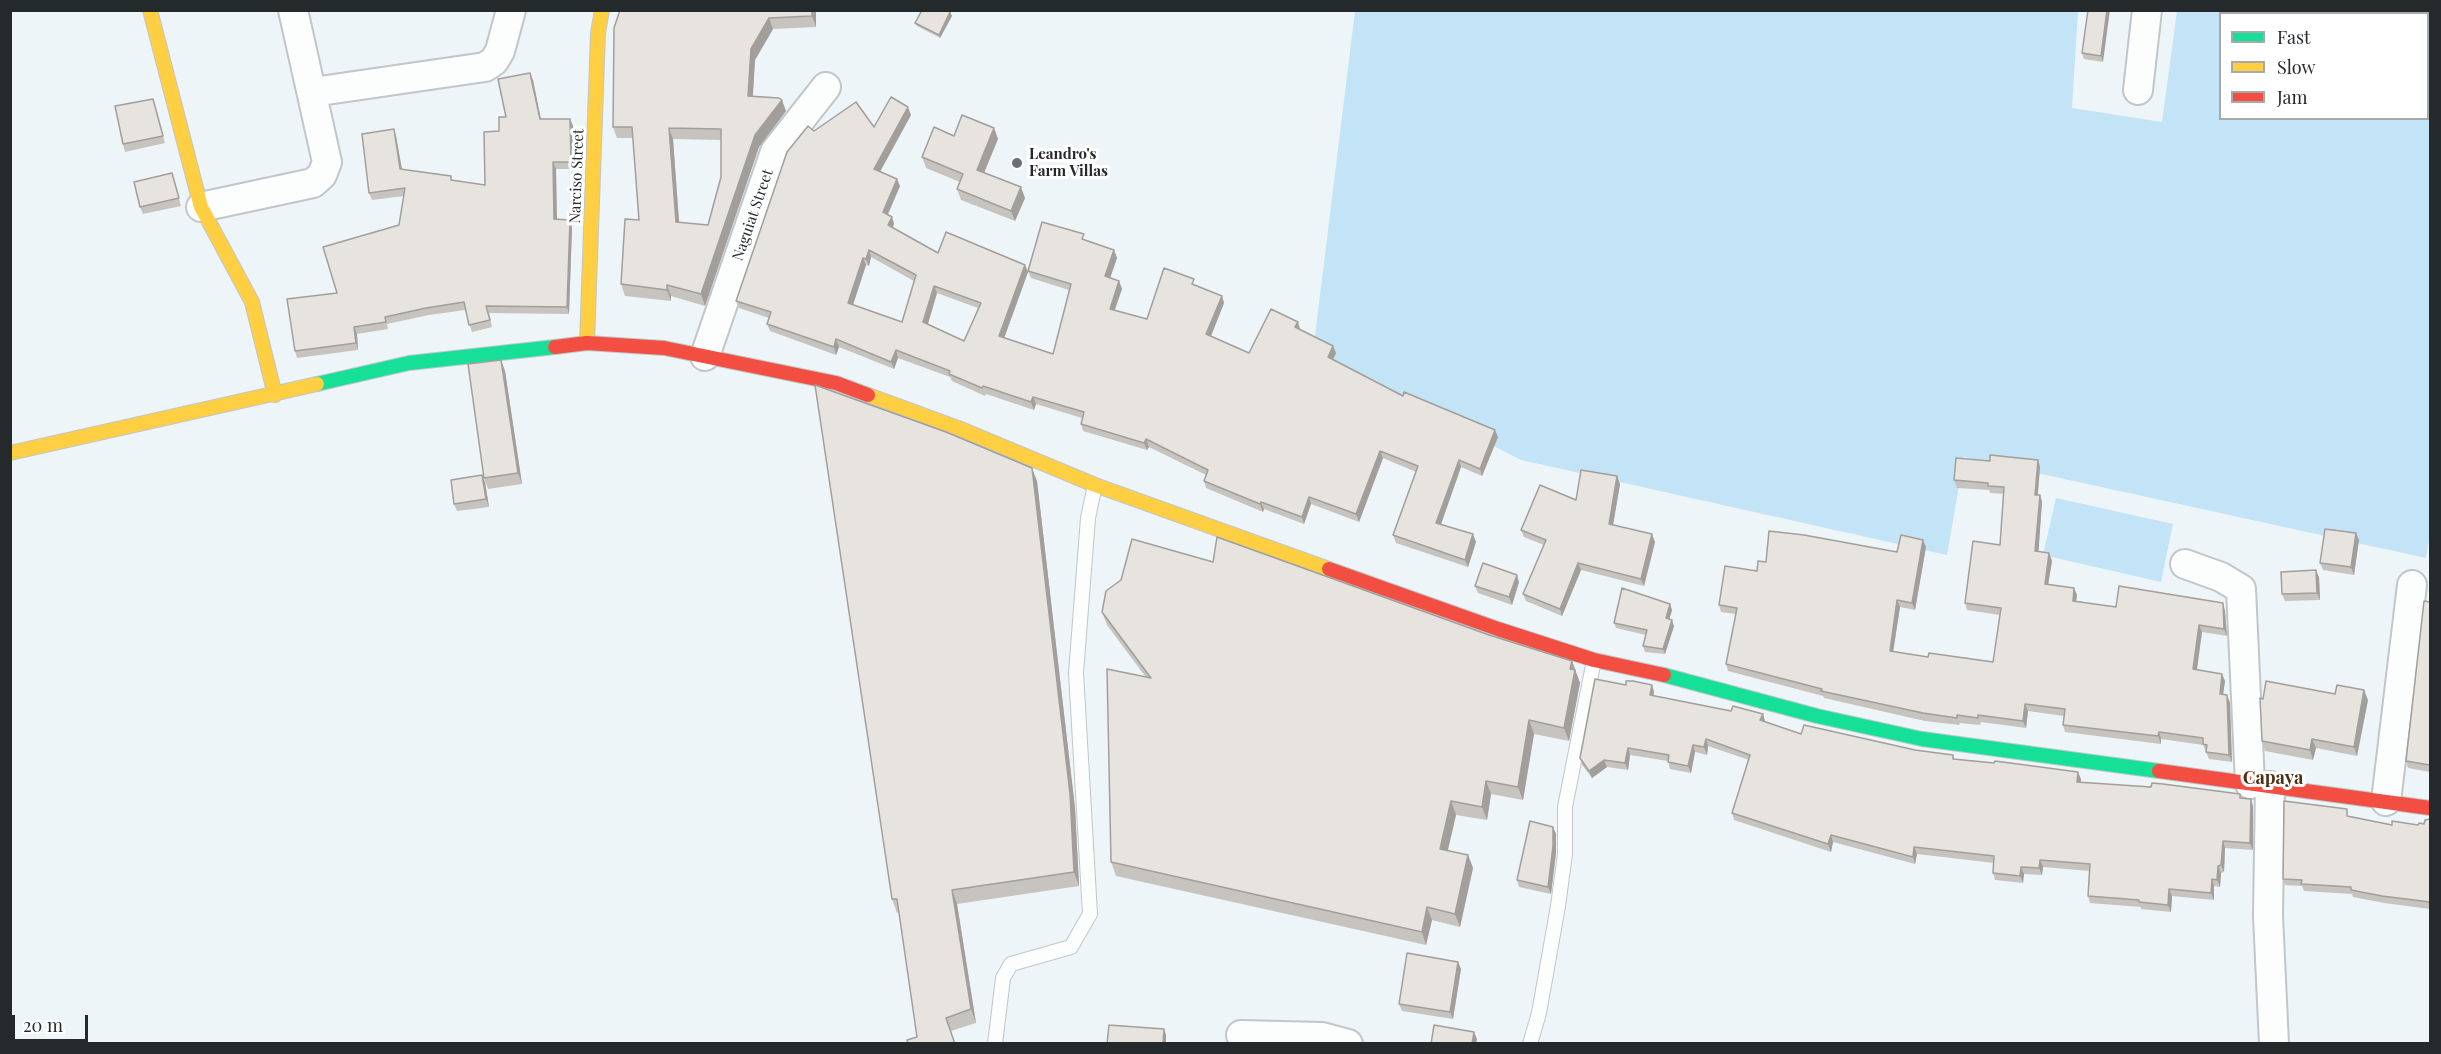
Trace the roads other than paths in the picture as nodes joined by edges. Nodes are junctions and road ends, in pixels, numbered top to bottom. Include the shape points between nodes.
1 (150, 10) edge
2 (293, 10) edge
3 (511, 10) edge
4 (602, 10) edge
5 (2147, 10) edge
6 (826, 87) dead end
7 (2138, 90) dead end
8 (313, 92) junction
9 (201, 207) junction
10 (587, 343) junction
11 (705, 356) junction
12 (275, 395) junction
13 (10, 453) edge
14 (1095, 485) junction
15 (2185, 564) dead end
16 (2412, 585) dead end
17 (1594, 660) junction
18 (2260, 785) junction
19 (2386, 801) junction
20 (2430, 808) edge
21 (1241, 1035) dead end
22 (995, 1044) edge
23 (1348, 1044) edge
24 (1530, 1044) edge
25 (2274, 1044) edge

1 - 9 street
2 - 8 street
3 - 8 street via 500,51 486,67
4 - 10 street, Narciso Street
5 - 7 street
6 - 11 street, Naguiat Street via 775,152
8 - 9 street via 327,162 322,175 313,183
9 - 12 street via 252,302
10 - 11 street via 664,348
10 - 12 street via 409,363
11 - 14 street via 837,383
12 - 13 street
14 - 17 street
14 - 22 lane via 1088,518 1076,673 1089,914 1071,947 1011,964 1003,978
15 - 18 street via 2241,589
16 - 19 street
17 - 18 street via 1922,739
17 - 24 lane via 1565,807 1565,854 1558,906
18 - 19 street
18 - 25 street
19 - 20 street
21 - 23 street via 1322,1037

